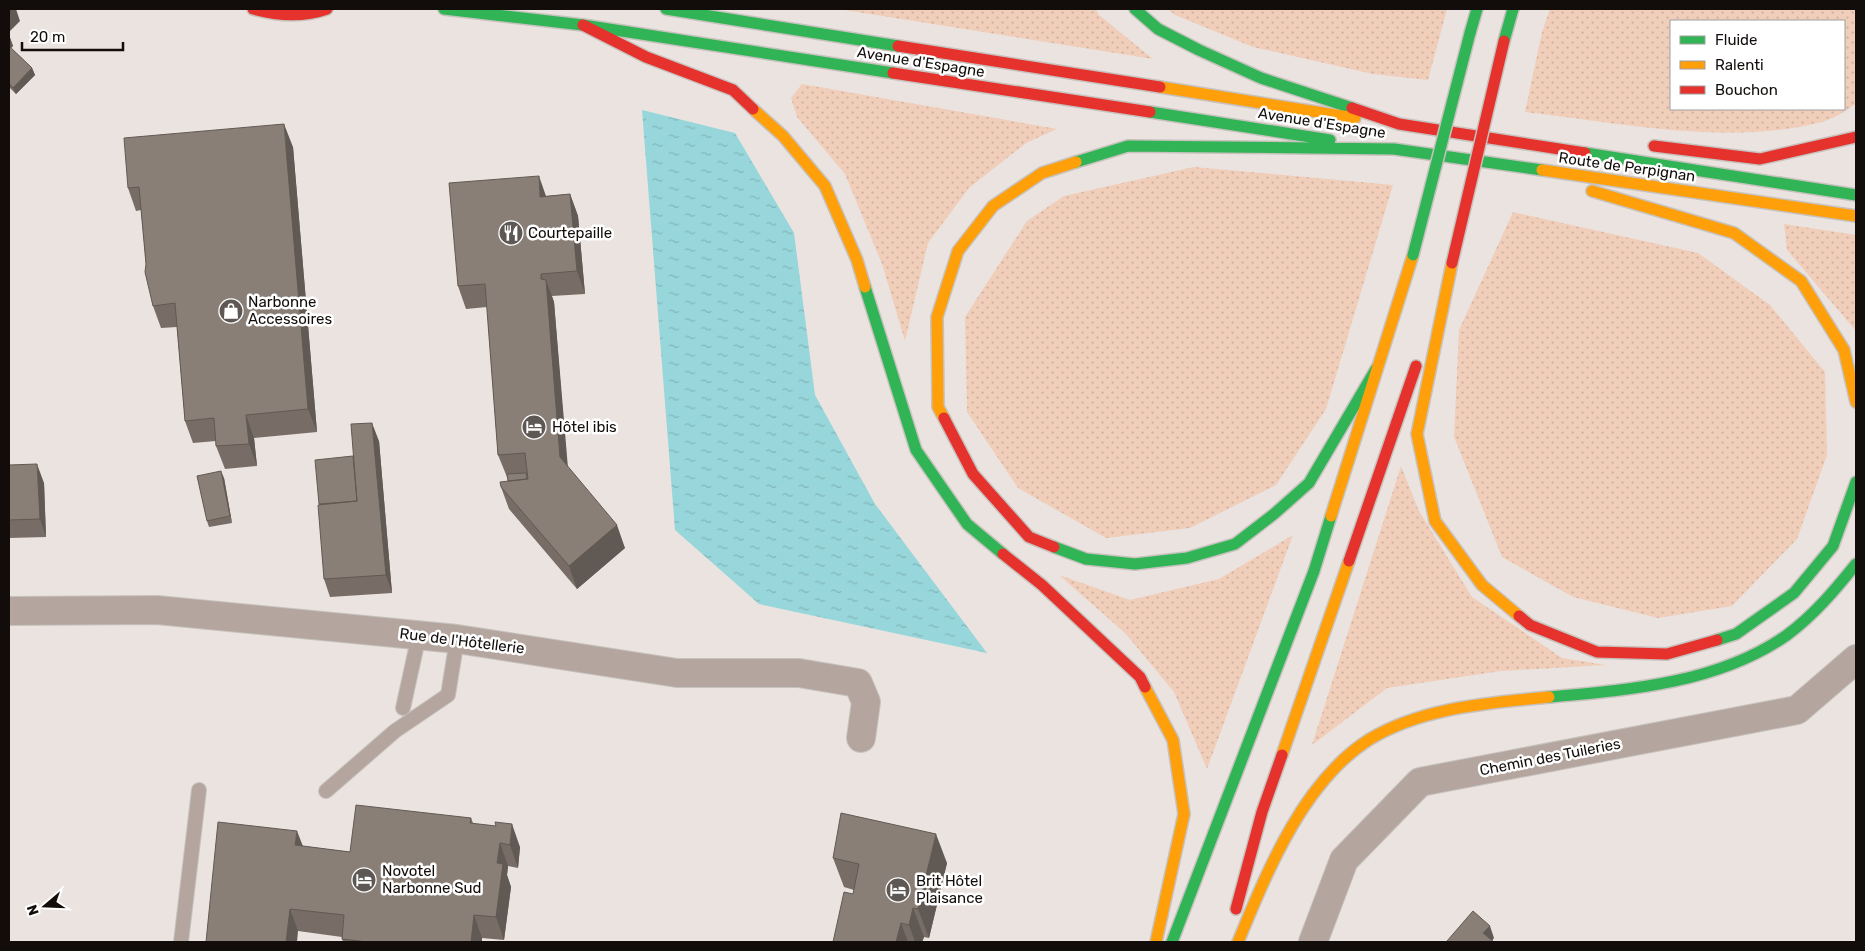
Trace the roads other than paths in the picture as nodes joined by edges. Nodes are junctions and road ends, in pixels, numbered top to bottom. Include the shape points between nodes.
1 (253, 9) edge
2 (326, 9) edge
3 (444, 9) edge
4 (666, 9) edge
5 (1135, 9) edge
6 (1477, 9) edge
7 (1514, 9) edge
8 (583, 25) junction
9 (1399, 124) junction
10 (1856, 137) edge
11 (1508, 142) junction
12 (1602, 143) dead end
13 (1639, 144) dead end
14 (1394, 149) junction
15 (1507, 165) junction
16 (1856, 196) edge
17 (1856, 216) edge
18 (1452, 263) junction
19 (1376, 369) junction
20 (1856, 402) edge
21 (1856, 482) edge
22 (1856, 564) edge
23 (9, 611) edge
24 (420, 635) junction
25 (457, 639) junction
26 (1856, 659) edge
27 (403, 708) dead end
28 (861, 738) dead end
29 (199, 790) dead end
30 (326, 791) dead end
31 (1230, 933) edge
32 (181, 942) edge
33 (1156, 942) edge
34 (1172, 942) edge
35 (1238, 942) edge
36 (1313, 942) edge

1 - 2 main road via 272,15 299,15
3 - 8 main road, Avenue d'Espagne
4 - 9 main road, Avenue d'Espagne
5 - 9 main road via 1158,29 1261,78
6 - 19 main road, bridge via 1413,255
7 - 18 main road, bridge
8 - 14 main road, Avenue d'Espagne
8 - 33 main road via 646,57 733,90 789,143 825,186 857,260 916,450 967,524 1042,585 1140,677 1173,740 1184,814
9 - 11 main road, Route de Perpignan
10 - 13 main road via 1760,159
11 - 12 main road
11 - 16 main road, Route de Perpignan
14 - 15 main road, Route de Perpignan
14 - 19 main road via 1128,146 1042,174 993,206 958,251 936,317 938,407 973,474 1029,537 1086,558 1135,564 1187,558 1235,544 1274,514 1309,483
15 - 17 main road, Route de Perpignan
15 - 20 main road via 1734,233 1801,281 1844,350
18 - 21 main road via 1417,434 1435,521 1482,585 1530,625 1597,652 1667,654 1736,634 1794,593 1832,546
18 - 31 main road via 1262,812
19 - 34 main road via 1314,571
22 - 35 main road via 1840,587 1804,623 1770,647 1725,667 1684,680 1630,689 1484,704 1439,713 1384,731 1353,750 1301,809 1273,858
23 - 24 street, Rue de l'Hôtellerie via 157,610
24 - 25 street, Rue de l'Hôtellerie
24 - 27 lane
25 - 28 street, Rue de l'Hôtellerie via 677,672 799,673 858,683 866,702
25 - 30 lane via 448,695 395,731
26 - 36 street, Chemin des Tuileries via 1797,710 1420,782 1344,860
29 - 32 lane

